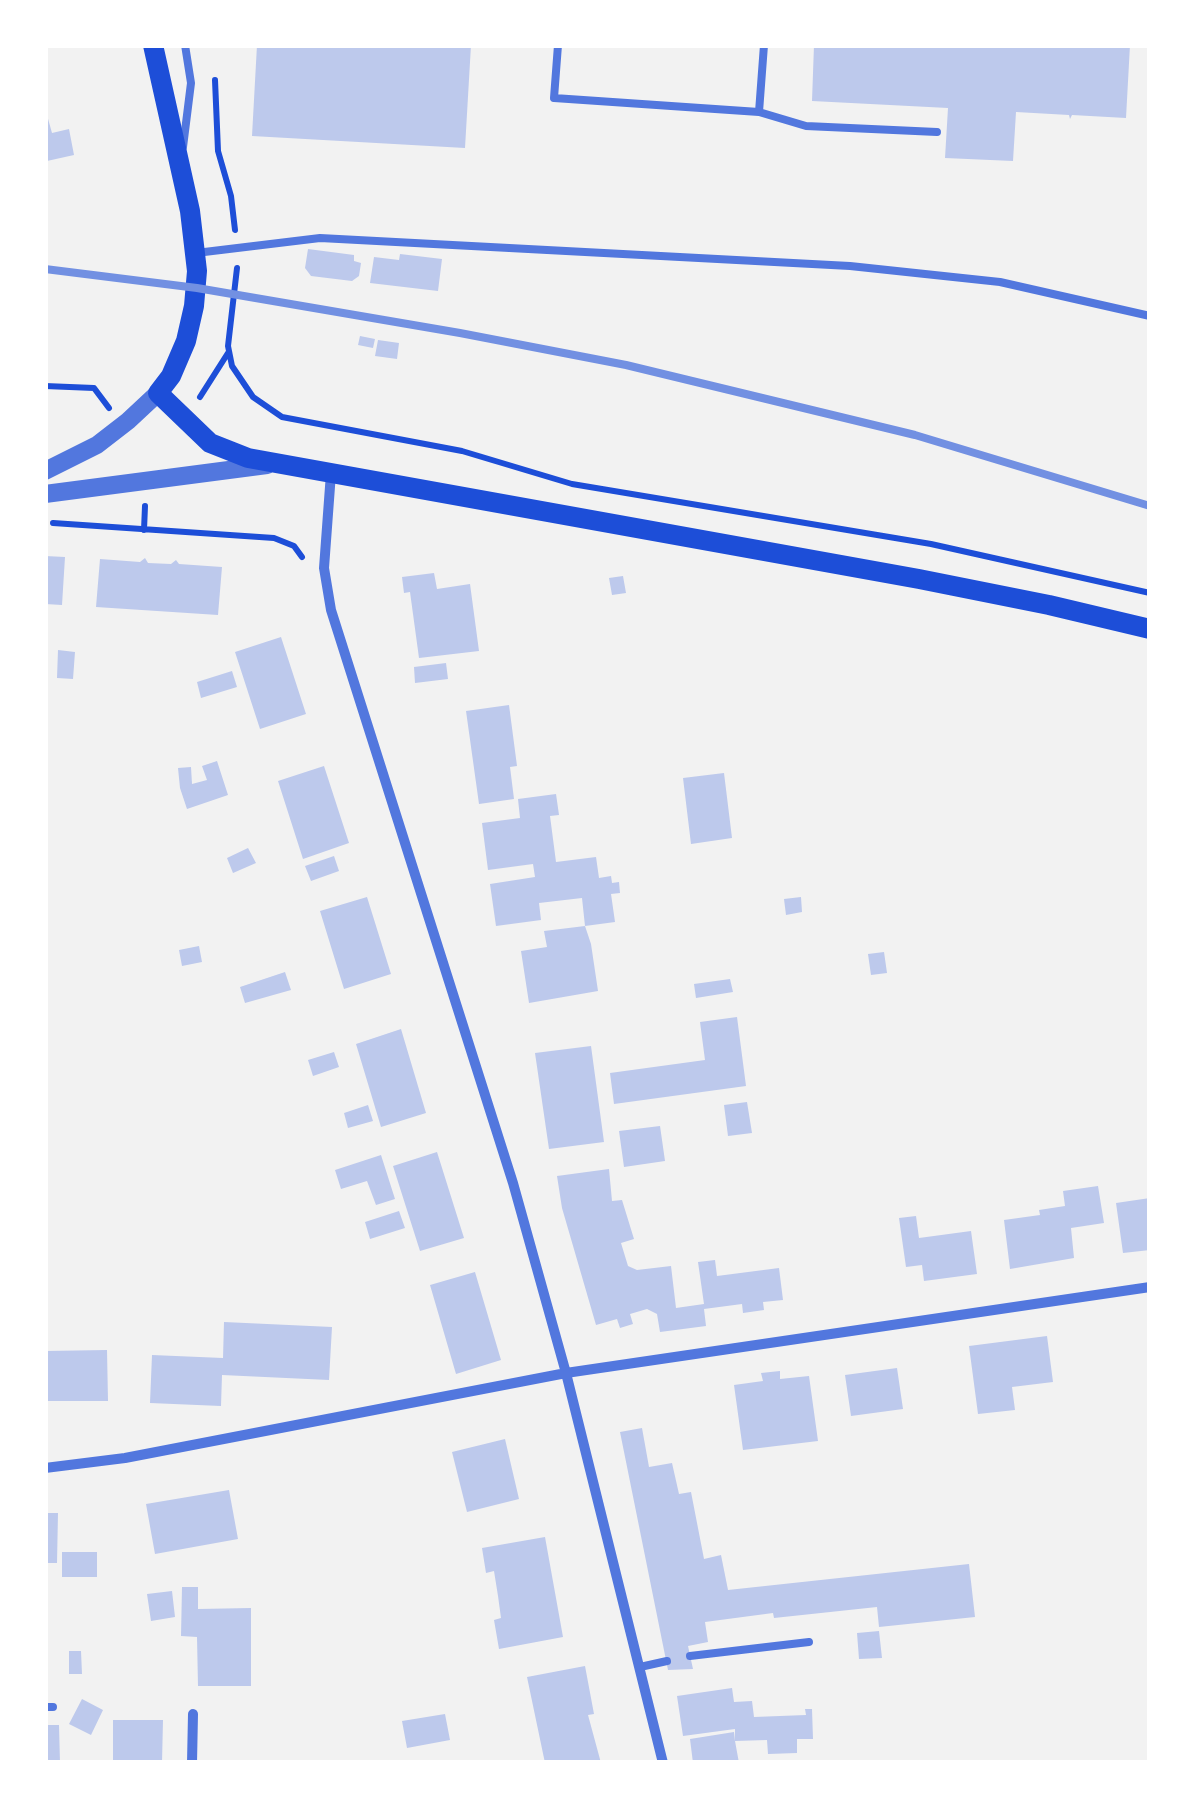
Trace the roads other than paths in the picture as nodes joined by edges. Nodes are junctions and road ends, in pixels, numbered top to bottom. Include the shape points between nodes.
1 (152, 45) edge
2 (185, 45) edge
3 (558, 45) edge
4 (764, 45) edge
5 (759, 112) junction
6 (937, 132) dead end
7 (180, 161) junction
8 (196, 253) junction
9 (1150, 316) edge
10 (158, 393) junction
11 (277, 464) junction
12 (45, 471) edge
13 (331, 473) junction
14 (45, 494) edge
15 (1150, 630) edge
16 (1150, 1288) edge
17 (566, 1373) junction
18 (45, 1468) edge
19 (809, 1642) dead end
20 (690, 1656) dead end
21 (667, 1661) dead end
22 (640, 1667) junction
23 (193, 1714) dead end
24 (192, 1763) edge
25 (663, 1763) edge

1 - 7 main road
2 - 7 lane via 191,83
3 - 5 lane via 554,98
4 - 5 lane
5 - 6 lane via 806,126
7 - 8 main road
8 - 9 lane via 320,238 887,269 1000,282
8 - 10 main road via 191,325
10 - 11 main road via 210,443
10 - 12 street via 96,445
11 - 13 main road
11 - 14 street
13 - 15 main road via 918,578
13 - 17 street via 324,568 331,610 513,1183
16 - 17 street
17 - 18 street
17 - 22 street
19 - 20 lane
21 - 22 lane
22 - 25 street
23 - 24 street

